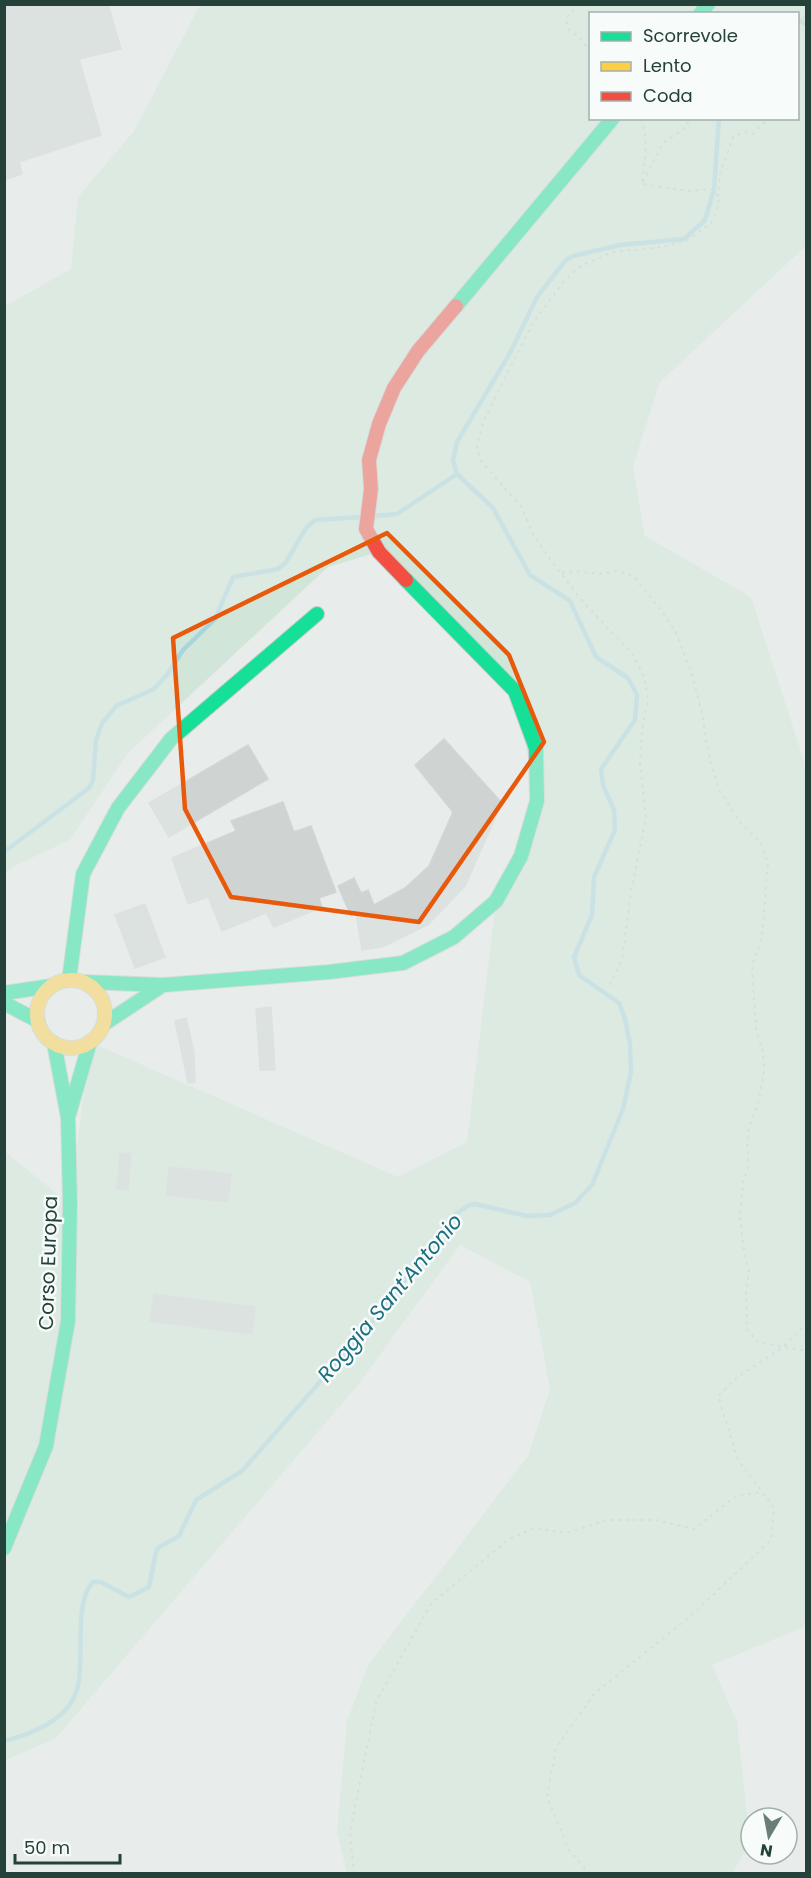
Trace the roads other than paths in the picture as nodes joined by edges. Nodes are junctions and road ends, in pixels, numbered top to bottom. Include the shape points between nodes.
1 (611, 120) edge
2 (317, 614) dead end
3 (69, 980) junction
4 (85, 982) junction
5 (163, 985) junction
6 (51, 986) junction
7 (4, 993) edge
8 (4, 1003) edge
9 (38, 1021) junction
10 (104, 1024) junction
11 (90, 1042) junction
12 (54, 1043) junction
13 (68, 1119) junction
14 (4, 1548) edge

1 - 5 main road via 418,351 394,388 369,460 371,489 366,529 379,552 515,691 536,748 537,801 521,856 496,902 454,937 403,963
2 - 3 main road via 171,739 118,808 83,874
3 - 4 main road
3 - 6 main road
4 - 5 main road
4 - 10 main road via 104,1005
5 - 10 main road
6 - 7 main road
6 - 9 main road via 39,1002
8 - 9 main road
9 - 12 main road
10 - 11 main road
11 - 12 main road via 80,1047
11 - 13 main road
12 - 13 main road, Corso Europa
13 - 14 main road, Corso Europa via 68,1321 46,1446

